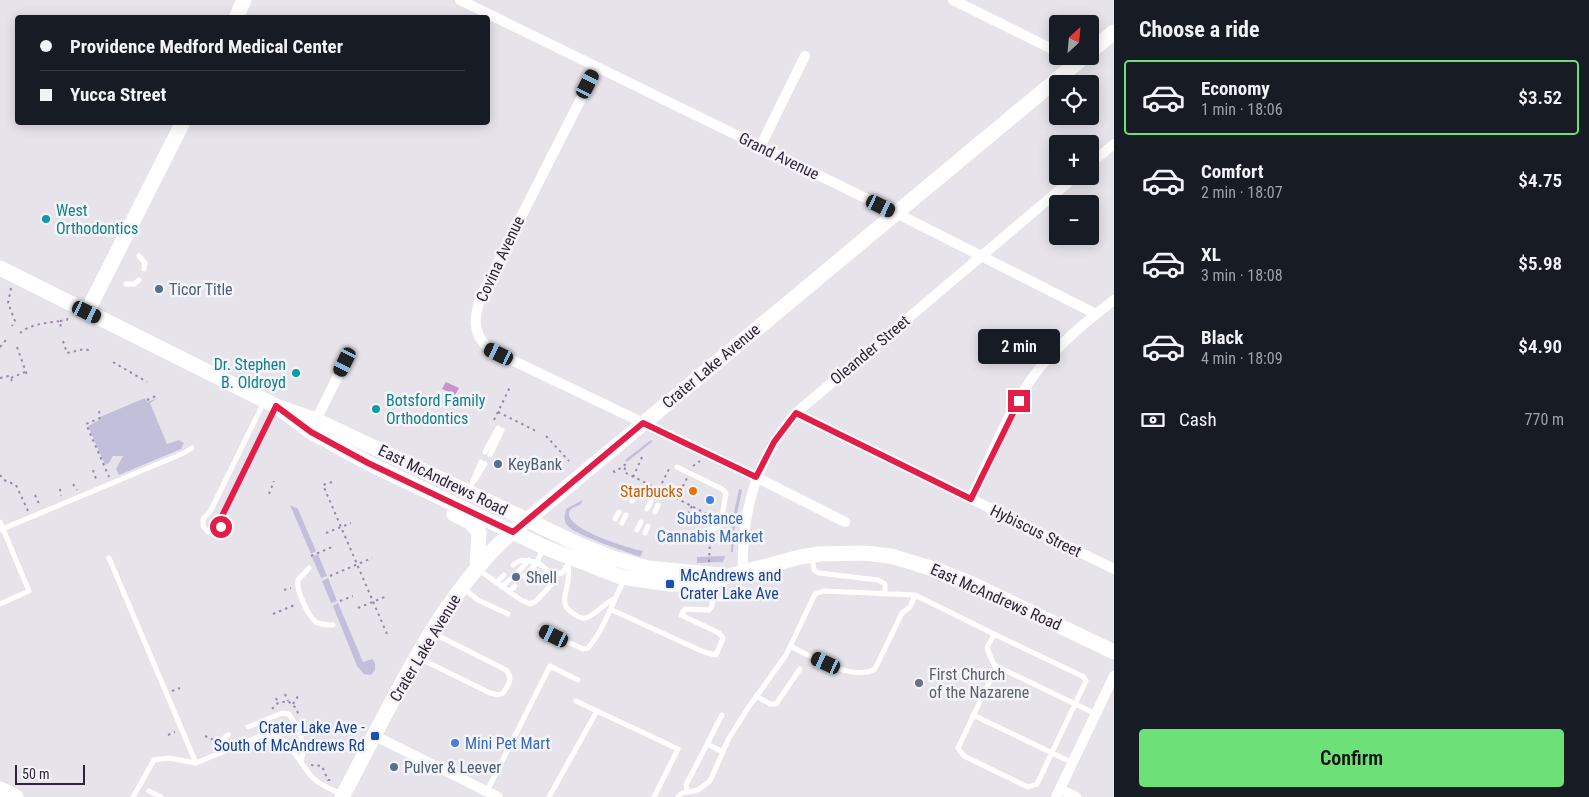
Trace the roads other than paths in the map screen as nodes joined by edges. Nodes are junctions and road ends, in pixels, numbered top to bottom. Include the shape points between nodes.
1 (244, 0) edge
2 (460, 0) edge
3 (954, 0) edge
4 (237, 15) edge
5 (1114, 32) edge
6 (1099, 44) edge
7 (1049, 48) edge
8 (805, 56) dead end
9 (1068, 65) edge
10 (597, 66) junction
11 (181, 125) edge
12 (1114, 144) edge
13 (760, 146) junction
14 (1099, 156) edge
15 (1065, 185) edge
16 (896, 213) junction
17 (981, 255) junction
18 (139, 256) dead end
19 (0, 268) edge
20 (144, 269) dead end
21 (139, 280) dead end
22 (126, 284) dead end
23 (1114, 300) edge
24 (87, 312) junction
25 (1096, 314) junction
26 (345, 362) dead end
27 (271, 403) junction
28 (796, 413) junction
29 (316, 420) junction
30 (643, 423) junction
31 (500, 429) dead end
32 (192, 448) dead end
33 (488, 454) dead end
34 (483, 463) dead end
35 (677, 467) dead end
36 (756, 477) junction
37 (404, 479) junction
38 (470, 488) junction
39 (629, 490) dead end
40 (636, 494) dead end
41 (625, 498) dead end
42 (971, 499) junction
43 (632, 501) dead end
44 (651, 501) dead end
45 (658, 505) dead end
46 (647, 509) dead end
47 (619, 512) dead end
48 (654, 512) dead end
49 (626, 515) dead end
50 (615, 519) dead end
51 (526, 520) junction
52 (0, 522) edge
53 (640, 522) dead end
54 (845, 522) dead end
55 (622, 523) dead end
56 (648, 526) dead end
57 (2, 529) edge
58 (637, 530) dead end
59 (704, 531) dead end
60 (513, 532) junction
61 (645, 533) dead end
62 (544, 547) junction
63 (812, 556) junction
64 (109, 558) dead end
65 (529, 560) junction
66 (537, 562) junction
67 (570, 562) junction
68 (513, 565) dead end
69 (309, 568) dead end
70 (477, 568) junction
71 (1114, 569) edge
72 (519, 571) dead end
73 (743, 573) junction
74 (504, 575) dead end
75 (524, 576) dead end
76 (625, 577) junction
77 (720, 578) junction
78 (509, 580) dead end
79 (497, 582) junction
80 (552, 584) dead end
81 (515, 586) dead end
82 (462, 587) junction
83 (502, 587) junction
84 (509, 592) junction
85 (885, 594) junction
86 (915, 596) junction
87 (756, 598) dead end
88 (614, 599) junction
89 (712, 599) junction
90 (0, 604) edge
91 (612, 610) junction
92 (508, 614) dead end
93 (333, 625) dead end
94 (540, 629) dead end
95 (431, 632) junction
96 (994, 634) junction
97 (790, 646) junction
98 (1114, 652) edge
99 (416, 657) junction
100 (997, 666) junction
101 (800, 669) dead end
102 (1114, 676) edge
103 (578, 680) dead end
104 (756, 696) junction
105 (576, 701) dead end
106 (1076, 704) junction
107 (597, 711) junction
108 (973, 714) junction
109 (1096, 714) junction
110 (722, 715) dead end
111 (248, 727) dead end
112 (297, 727) dead end
113 (300, 734) dead end
114 (228, 735) dead end
115 (374, 736) junction
116 (707, 744) junction
117 (222, 752) junction
118 (723, 752) junction
119 (1052, 753) junction
120 (196, 763) junction
121 (301, 763) junction
122 (1073, 763) junction
123 (0, 789) edge
124 (149, 791) dead end
125 (487, 792) junction
126 (687, 792) junction
127 (1058, 793) edge
128 (343, 796) edge
129 (16, 797) edge
130 (133, 797) edge
131 (162, 797) edge
132 (498, 797) edge
133 (550, 797) edge
134 (654, 797) edge
135 (678, 797) edge
136 (1076, 797) edge

1 - 4 main road
2 - 10 street, Grand Avenue
3 - 7 street
5 - 6 main road
8 - 13 street
9 - 16 main road, Crater Lake Avenue
10 - 13 street, Grand Avenue
10 - 30 street, Covina Avenue via 482,294 475,330 489,349
11 - 24 main road
12 - 14 street
13 - 16 street, Grand Avenue
15 - 17 street, Oleander Street
16 - 17 street, Grand Avenue
16 - 30 main road, Crater Lake Avenue
17 - 25 street, Grand Avenue
17 - 28 street, Oleander Street
18 - 20 lane via 145,263
19 - 24 main road, East McAndrews Road
21 - 22 lane
23 - 25 street
24 - 27 main road, East McAndrews Road
25 - 42 street via 1053,353 1027,385
26 - 29 street
27 - 27 lane via 203,519 202,526 208,532 215,532 221,527 222,516
27 - 29 main road, East McAndrews Road
27 - 37 main road, East McAndrews Road via 311,432
28 - 36 street, Oleander Street via 774,442
28 - 42 street, Hybiscus Street
29 - 38 main road, East McAndrews Road
30 - 36 street, Covina Avenue
30 - 51 main road, Crater Lake Avenue
31 - 33 lane
32 - 57 lane
34 - 38 lane
35 - 59 lane via 726,493 720,524
36 - 54 street, Covina Avenue
36 - 73 street, Oleander Street via 745,518
37 - 60 main road, East McAndrews Road
37 - 70 main road via 439,507 476,527 480,541
38 - 51 main road, East McAndrews Road
39 - 41 lane
40 - 43 lane
42 - 71 street, Hybiscus Street
44 - 46 lane
45 - 48 lane
47 - 50 lane
49 - 55 lane
51 - 60 main road, Crater Lake Avenue
51 - 77 main road, East McAndrews Road via 632,565
52 - 57 lane
53 - 58 lane
56 - 61 lane
57 - 90 lane via 29,591
60 - 62 main road, East McAndrews Road
60 - 70 main road, Crater Lake Avenue
62 - 66 lane
62 - 67 main road, East McAndrews Road
63 - 73 main road, East McAndrews Road
63 - 85 lane via 814,570 819,573 878,580 885,584
63 - 98 main road, East McAndrews Road via 864,553 891,556 922,565 970,583
64 - 120 lane
65 - 66 lane
65 - 68 lane
65 - 72 lane
66 - 67 lane via 553,575 559,575
66 - 75 lane
67 - 76 main road, East McAndrews Road
67 - 88 lane via 563,603 566,609 586,618 605,602
69 - 93 lane via 298,580 299,590 311,618
70 - 79 lane
70 - 82 main road, Crater Lake Avenue
73 - 77 main road, East McAndrews Road
74 - 79 lane
76 - 77 main road, East McAndrews Road via 670,584 698,584
76 - 88 lane
77 - 89 lane
78 - 83 lane
79 - 83 lane
80 - 84 lane via 530,604
81 - 84 lane
82 - 92 lane via 478,600
82 - 95 main road, Crater Lake Avenue
83 - 84 lane
85 - 86 lane
85 - 97 lane via 824,591 815,594
86 - 96 lane
86 - 97 lane via 910,607 902,613 875,669 870,672 843,671
87 - 89 lane
88 - 91 lane
89 - 91 lane via 709,610 685,610 681,615 719,633 723,638 716,655
91 - 94 lane via 592,643 583,649
95 - 99 main road, Crater Lake Avenue
95 - 99 lane via 506,670 510,680 504,693 490,693
96 - 100 lane via 987,648
96 - 106 lane via 1084,677 1086,681
97 - 104 lane
99 - 115 main road, Crater Lake Avenue
100 - 106 lane
100 - 108 lane
101 - 104 lane via 776,704
102 - 109 street
103 - 125 lane via 550,666
104 - 118 lane
105 - 107 lane
106 - 109 lane
106 - 119 lane
107 - 133 lane
107 - 134 lane via 678,749
108 - 119 lane
108 - 119 lane via 958,748 964,756 1028,787 1037,784
109 - 122 street
110 - 116 lane
111 - 112 lane via 282,713 288,714
113 - 121 lane via 304,747
114 - 117 lane via 220,742
115 - 125 street
115 - 128 main road, Crater Lake Avenue
116 - 118 lane
116 - 126 lane via 686,785
117 - 120 lane
117 - 121 lane via 260,736 271,735 290,746
118 - 126 lane via 710,781 698,790
119 - 122 lane
120 - 130 lane via 169,758 154,760
121 - 128 lane via 314,780
122 - 127 street
123 - 129 main road
124 - 131 lane
125 - 132 street
126 - 135 lane
127 - 136 street

